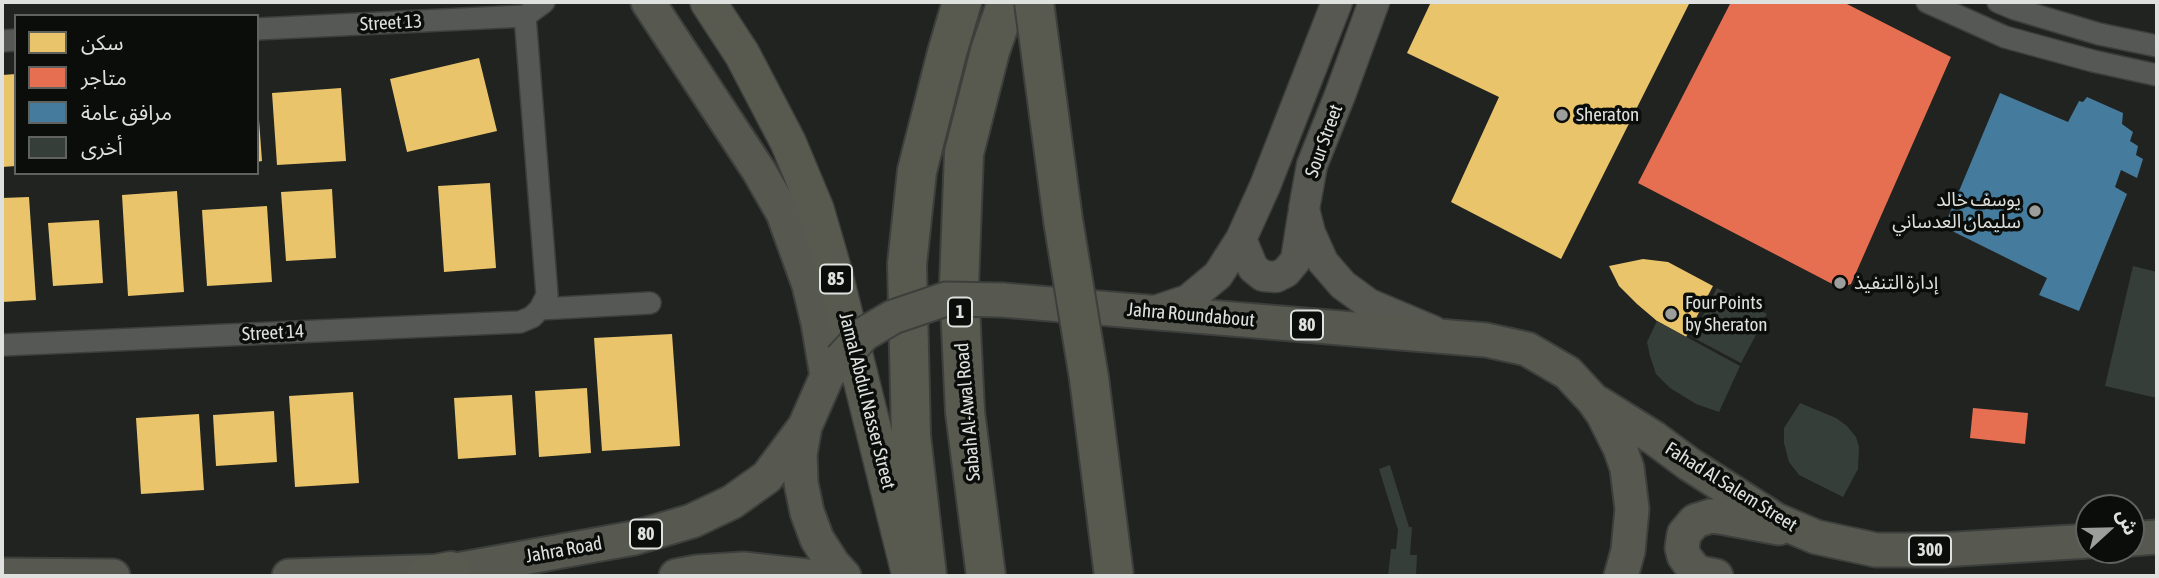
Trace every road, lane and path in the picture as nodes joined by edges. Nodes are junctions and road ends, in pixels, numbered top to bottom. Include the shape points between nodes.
1 (544, 2) edge
2 (708, 2) edge
3 (962, 2) edge
4 (1007, 2) edge
5 (1035, 2) edge
6 (1337, 2) edge
7 (1374, 2) edge
8 (1927, 2) edge
9 (649, 4) edge
10 (2008, 4) edge
11 (525, 16) junction
12 (259, 29) edge
13 (2157, 46) edge
14 (2157, 75) edge
15 (1304, 209) junction
16 (1241, 239) junction
17 (959, 285) junction
18 (650, 303) dead end
19 (540, 309) junction
20 (1152, 312) junction
21 (1446, 337) junction
22 (2, 345) edge
23 (834, 367) junction
24 (1593, 400) junction
25 (805, 425) junction
26 (1798, 531) junction
27 (2075, 542) edge
28 (438, 574) edge
29 (2, 575) edge
30 (113, 576) edge
31 (289, 576) edge
32 (676, 576) edge
33 (807, 576) edge
34 (844, 576) edge
35 (910, 576) edge
36 (927, 576) edge
37 (986, 576) edge
38 (1114, 576) edge
39 (1621, 576) edge
40 (1716, 576) edge

1 - 11 street
2 - 35 highway, Jamal Abdul Nasser Street / 85 via 754,76 816,209
3 - 36 highway via 917,171 907,264 911,436
4 - 17 highway, Sabah Al-Awal Road / 1 via 964,153
5 - 17 highway via 1021,32 983,155
5 - 38 highway, bridge
6 - 16 main road, Sour Street
7 - 15 main road, Sour Street via 1312,165
8 - 14 street via 2005,37
9 - 23 main road, Jamal Abdul Nasser Street via 783,212
10 - 13 street via 2099,34
11 - 12 street, Street 13
11 - 19 street via 547,295
15 - 16 main road via 1296,260 1276,277 1253,268
15 - 21 main road, Sour Street via 1323,262 1343,285 1369,304
16 - 20 main road, Sour Street via 1208,284 1188,300
17 - 37 highway, Sabah Al-Awal Road / 1 via 965,412
18 - 19 street, Street 14
19 - 22 street, Street 14 via 520,322
20 - 21 main road, Jahra Roundabout / 80
20 - 23 main road, Jahra Roundabout / 80, bridge via 946,299 893,317 864,334
21 - 24 main road, Jahra Roundabout / 80 via 1527,349 1568,373
23 - 25 main road, Jahra Roundabout / 80
24 - 26 main road, Fahad Al Salem Street / 300
24 - 39 main road, Jahra Roundabout / 80 via 1620,448 1630,488 1629,551
25 - 28 main road, Jahra Road / 80 via 767,477 732,502 692,521 634,538
25 - 34 main road, Jahra Roundabout / 80 via 800,454 807,512 817,539
26 - 27 main road, Fahad Al Salem Street / 300 via 1876,550
26 - 40 main road via 1711,516 1695,521 1684,534 1684,556 1700,573
28 - 31 main road, Jahra Road
29 - 30 main road
32 - 33 main road via 743,569

